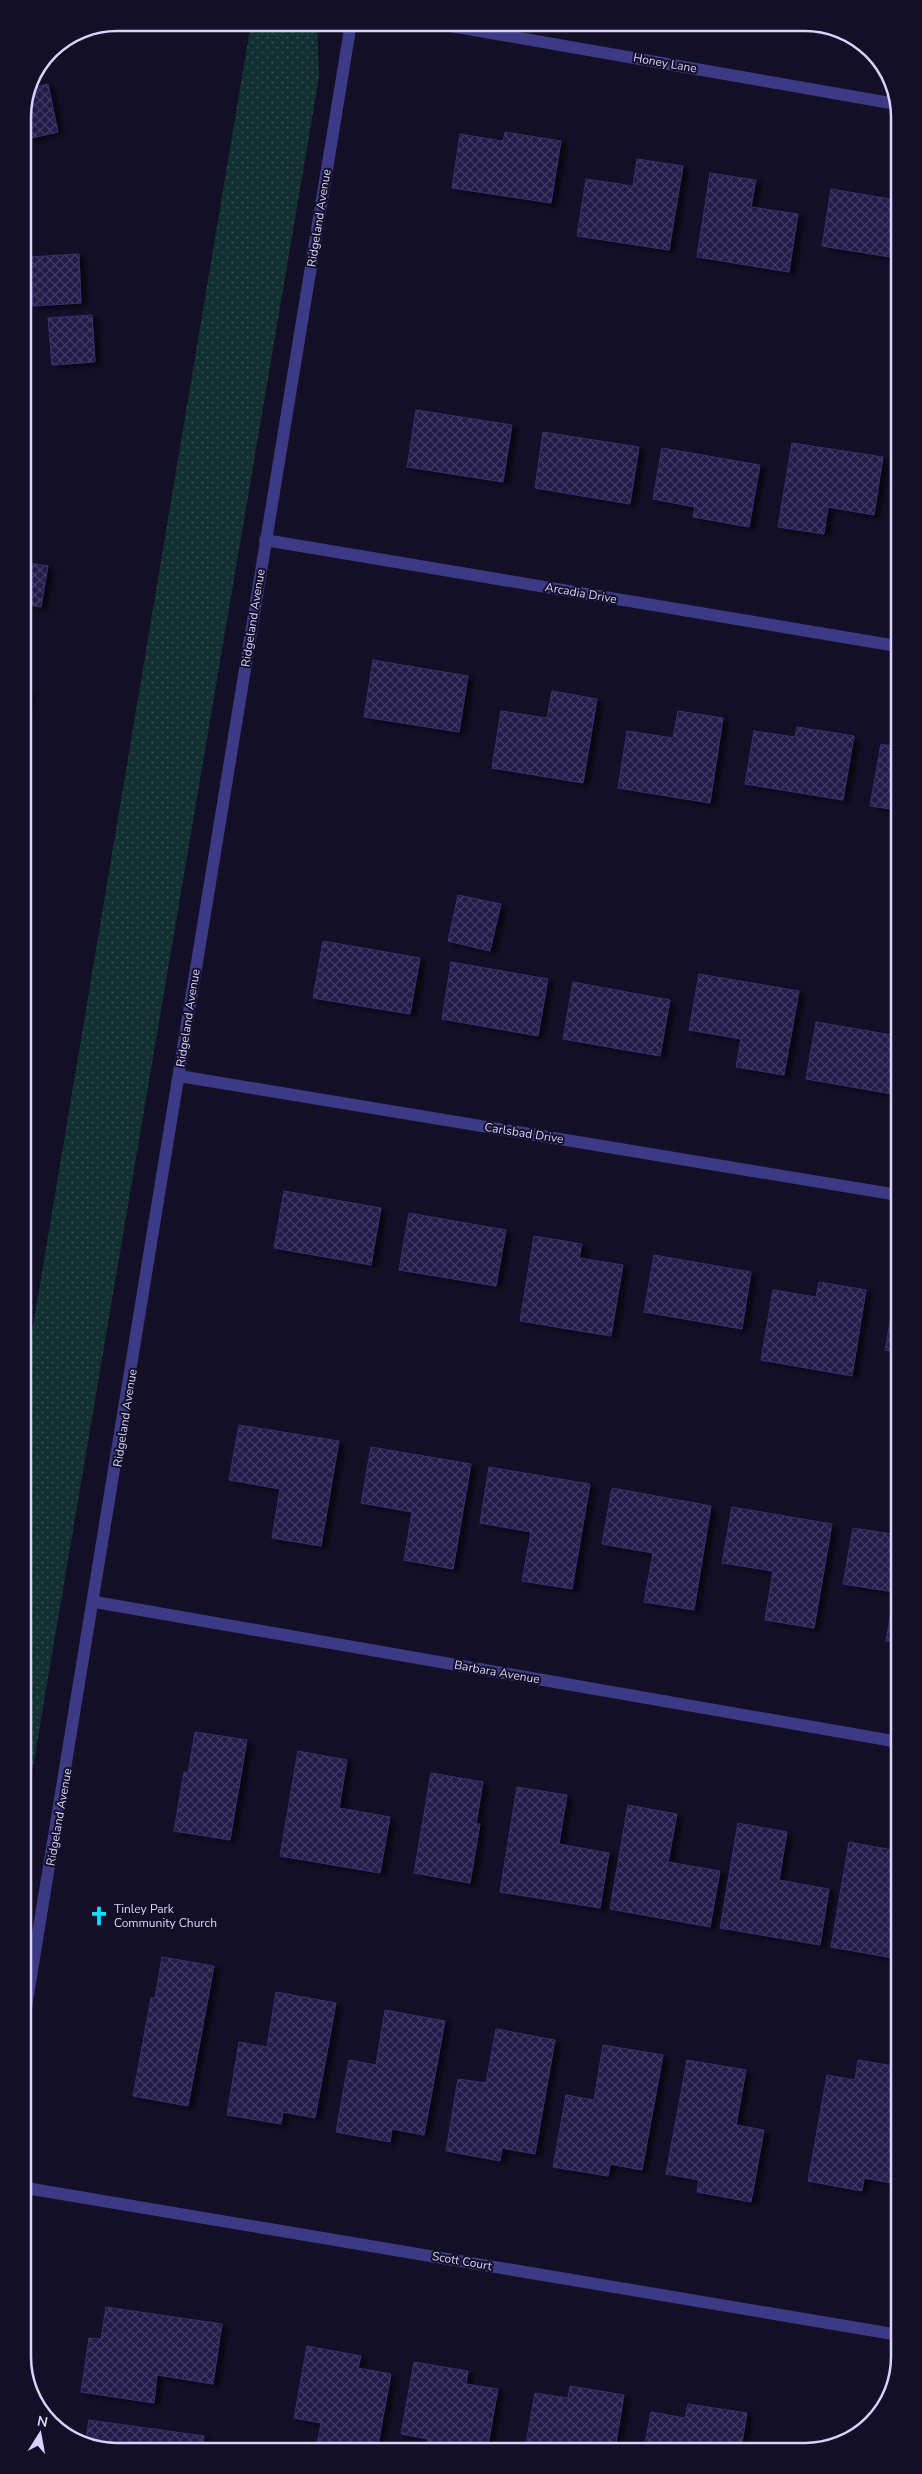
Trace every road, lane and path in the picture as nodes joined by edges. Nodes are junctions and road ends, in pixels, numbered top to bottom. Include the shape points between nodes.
1 (350, 31) edge
2 (480, 31) edge
3 (889, 103) edge
4 (266, 540) junction
5 (891, 645) edge
6 (179, 1076) junction
7 (891, 1194) edge
8 (95, 1602) junction
9 (891, 1741) edge
10 (31, 1978) edge
11 (31, 2189) edge
12 (891, 2334) edge

1 - 4 street, Ridgeland Avenue
2 - 3 street, Honey Lane
4 - 5 street, Arcadia Drive
4 - 6 street, Ridgeland Avenue
6 - 7 street, Carlsbad Drive
6 - 8 street, Ridgeland Avenue
8 - 9 street, Barbara Avenue
8 - 10 street, Ridgeland Avenue
11 - 12 street, Scott Court

